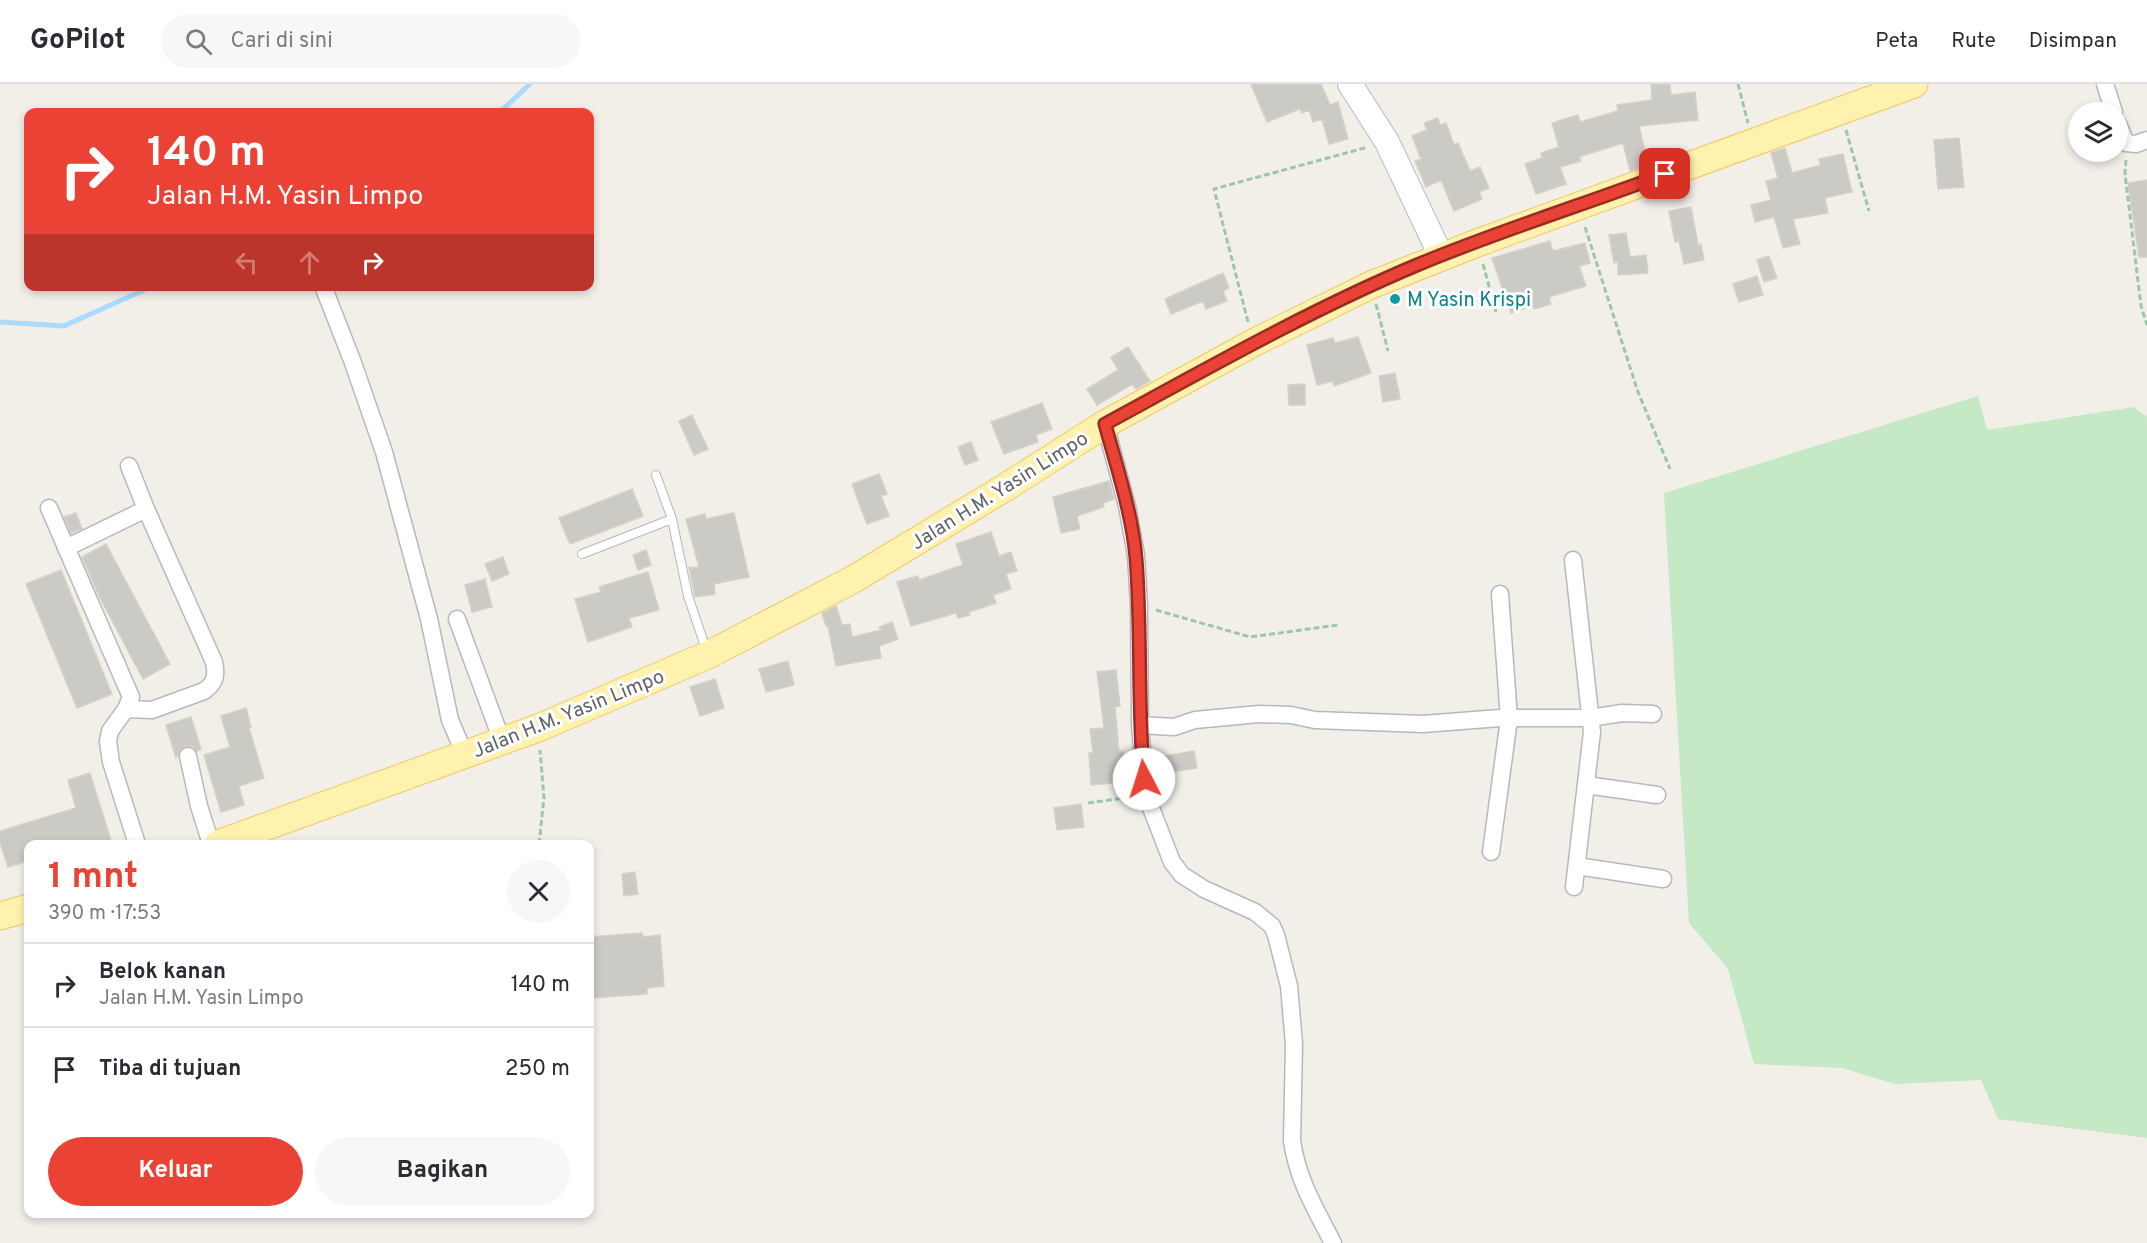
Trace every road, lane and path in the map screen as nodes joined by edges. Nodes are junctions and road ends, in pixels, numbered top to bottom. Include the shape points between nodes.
1 (1350, 84) edge
2 (1738, 84) edge
3 (1914, 84) edge
4 (2105, 84) edge
5 (2111, 102) edge
6 (1840, 111) junction
7 (2147, 140) edge
8 (1387, 142) junction
9 (1753, 142) junction
10 (2128, 143) edge
11 (2125, 162) edge
12 (1578, 207) junction
13 (1869, 211) dead end
14 (1477, 243) junction
15 (1441, 256) junction
16 (1371, 285) junction
17 (325, 291) edge
18 (1496, 312) dead end
19 (2147, 325) edge
20 (1253, 343) junction
21 (1388, 351) dead end
22 (1105, 424) junction
23 (129, 466) dead end
24 (1670, 469) dead end
25 (656, 475) dead end
26 (49, 508) dead end
27 (146, 509) junction
28 (672, 519) junction
29 (66, 548) junction
30 (582, 554) dead end
31 (1573, 560) dead end
32 (1500, 594) dead end
33 (1139, 606) junction
34 (457, 619) dead end
35 (1338, 625) dead end
36 (708, 655) junction
37 (126, 709) junction
38 (1653, 714) dead end
39 (1590, 718) junction
40 (1509, 719) junction
41 (1140, 725) junction
42 (538, 728) junction
43 (502, 741) junction
44 (465, 755) junction
45 (188, 756) dead end
46 (1586, 785) junction
47 (1146, 795) junction
48 (1657, 795) dead end
49 (1088, 803) dead end
50 (136, 840) edge
51 (210, 840) edge
52 (229, 840) edge
53 (539, 840) edge
54 (1491, 852) dead end
55 (1577, 866) junction
56 (1663, 879) dead end
57 (1574, 887) dead end
58 (24, 909) edge
59 (0, 916) edge
60 (1333, 1243) edge

1 - 8 street
2 - 9 path
3 - 6 main road, Jalan H.M. Yasin Limpo
4 - 5 street
6 - 9 main road, Jalan H.M. Yasin Limpo
6 - 13 path
7 - 10 street
8 - 15 street
8 - 20 path via 1214,189
9 - 12 main road, Jalan H.M. Yasin Limpo
11 - 19 path via 2141,306
12 - 14 main road, Jalan H.M. Yasin Limpo
12 - 24 path via 1638,392
14 - 15 main road, Jalan H.M. Yasin Limpo
14 - 18 path
15 - 16 main road, Jalan H.M. Yasin Limpo
16 - 20 main road, Jalan H.M. Yasin Limpo
16 - 21 path
17 - 44 street via 384,452 429,619 450,720
20 - 22 main road, Jalan H.M. Yasin Limpo
22 - 33 street via 1127,506 1136,555
22 - 36 main road, Jalan H.M. Yasin Limpo via 864,573
23 - 27 street
25 - 28 lane
26 - 29 street
27 - 29 street
27 - 37 street via 214,662 216,678 204,691 166,706 142,711
28 - 30 lane
28 - 36 lane via 688,596
29 - 37 street via 131,697
31 - 39 street
32 - 40 street
33 - 35 path via 1250,637
33 - 41 street
34 - 43 street
36 - 42 main road, Jalan H.M. Yasin Limpo
37 - 50 street via 108,741
38 - 39 street
39 - 40 street
39 - 46 street
40 - 41 street via 1423,724 1259,714 1195,720 1174,727
40 - 54 street
41 - 47 street
42 - 43 main road, Jalan H.M. Yasin Limpo
42 - 53 path via 544,798
43 - 44 main road, Jalan H.M. Yasin Limpo
44 - 52 main road, Jalan H.M. Yasin Limpo
45 - 51 street
46 - 48 street
46 - 55 street
47 - 49 path
47 - 60 street via 1172,862 1182,875 1255,912 1272,926 1276,935 1289,986 1294,1044 1294,1156 1311,1204
55 - 56 street
55 - 57 street
58 - 59 main road

